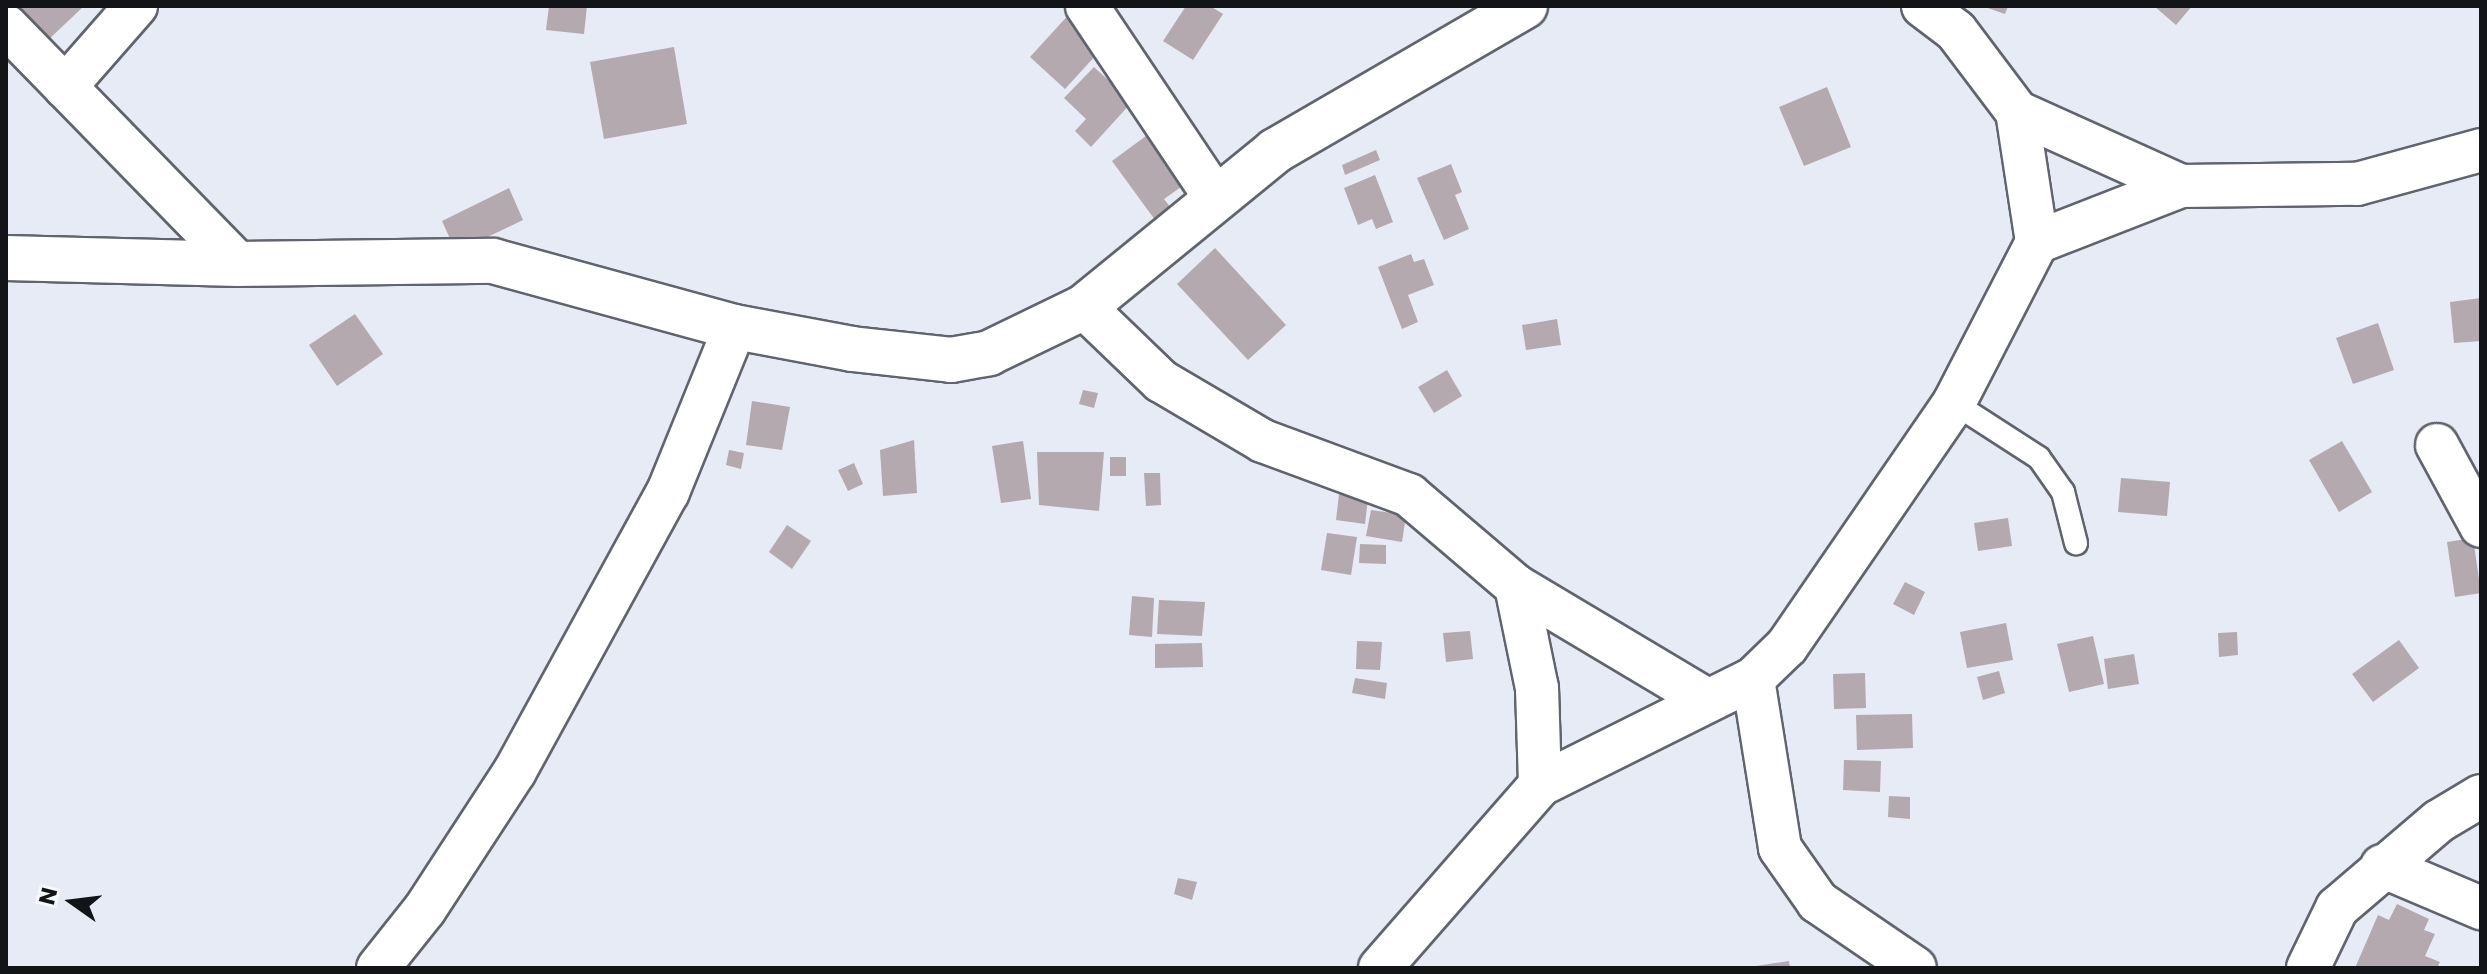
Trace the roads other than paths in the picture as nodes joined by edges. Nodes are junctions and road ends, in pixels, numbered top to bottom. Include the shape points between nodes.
1 (136, 6) edge
2 (1087, 6) edge
3 (1525, 6) edge
4 (1923, 6) edge
5 (6, 26) edge
6 (65, 87) junction
7 (2017, 112) junction
8 (2481, 150) edge
9 (2181, 186) junction
10 (1214, 196) junction
11 (2037, 242) junction
12 (6, 258) edge
13 (238, 264) junction
14 (1084, 307) junction
15 (735, 327) junction
16 (1954, 403) junction
17 (2437, 445) dead end
18 (2481, 526) edge
19 (2076, 543) dead end
20 (1516, 586) junction
21 (1753, 679) junction
22 (1707, 700) junction
23 (1540, 785) junction
24 (2481, 796) edge
25 (2382, 866) junction
26 (2481, 908) edge
27 (378, 968) edge
28 (1380, 968) edge
29 (1915, 968) edge
30 (2308, 968) edge

1 - 6 street
2 - 10 street
3 - 10 street via 1337,112
4 - 7 street via 1956,31
5 - 6 street
6 - 13 street
7 - 9 street
7 - 11 street
8 - 9 street via 2357,184
9 - 11 street
10 - 14 street
11 - 16 street
12 - 13 street
13 - 15 street via 493,261
14 - 15 street via 989,353 951,360 852,349
14 - 20 street via 1161,381 1263,441 1409,495
15 - 27 street via 668,492 515,771 425,909
16 - 19 lane via 2039,458 2063,492
16 - 21 street via 1787,646
17 - 18 street
20 - 22 street
20 - 23 street via 1537,688
21 - 22 street
21 - 29 street via 1780,848 1818,902
22 - 23 street
23 - 28 street
24 - 25 street
25 - 26 street
25 - 30 street via 2337,908

